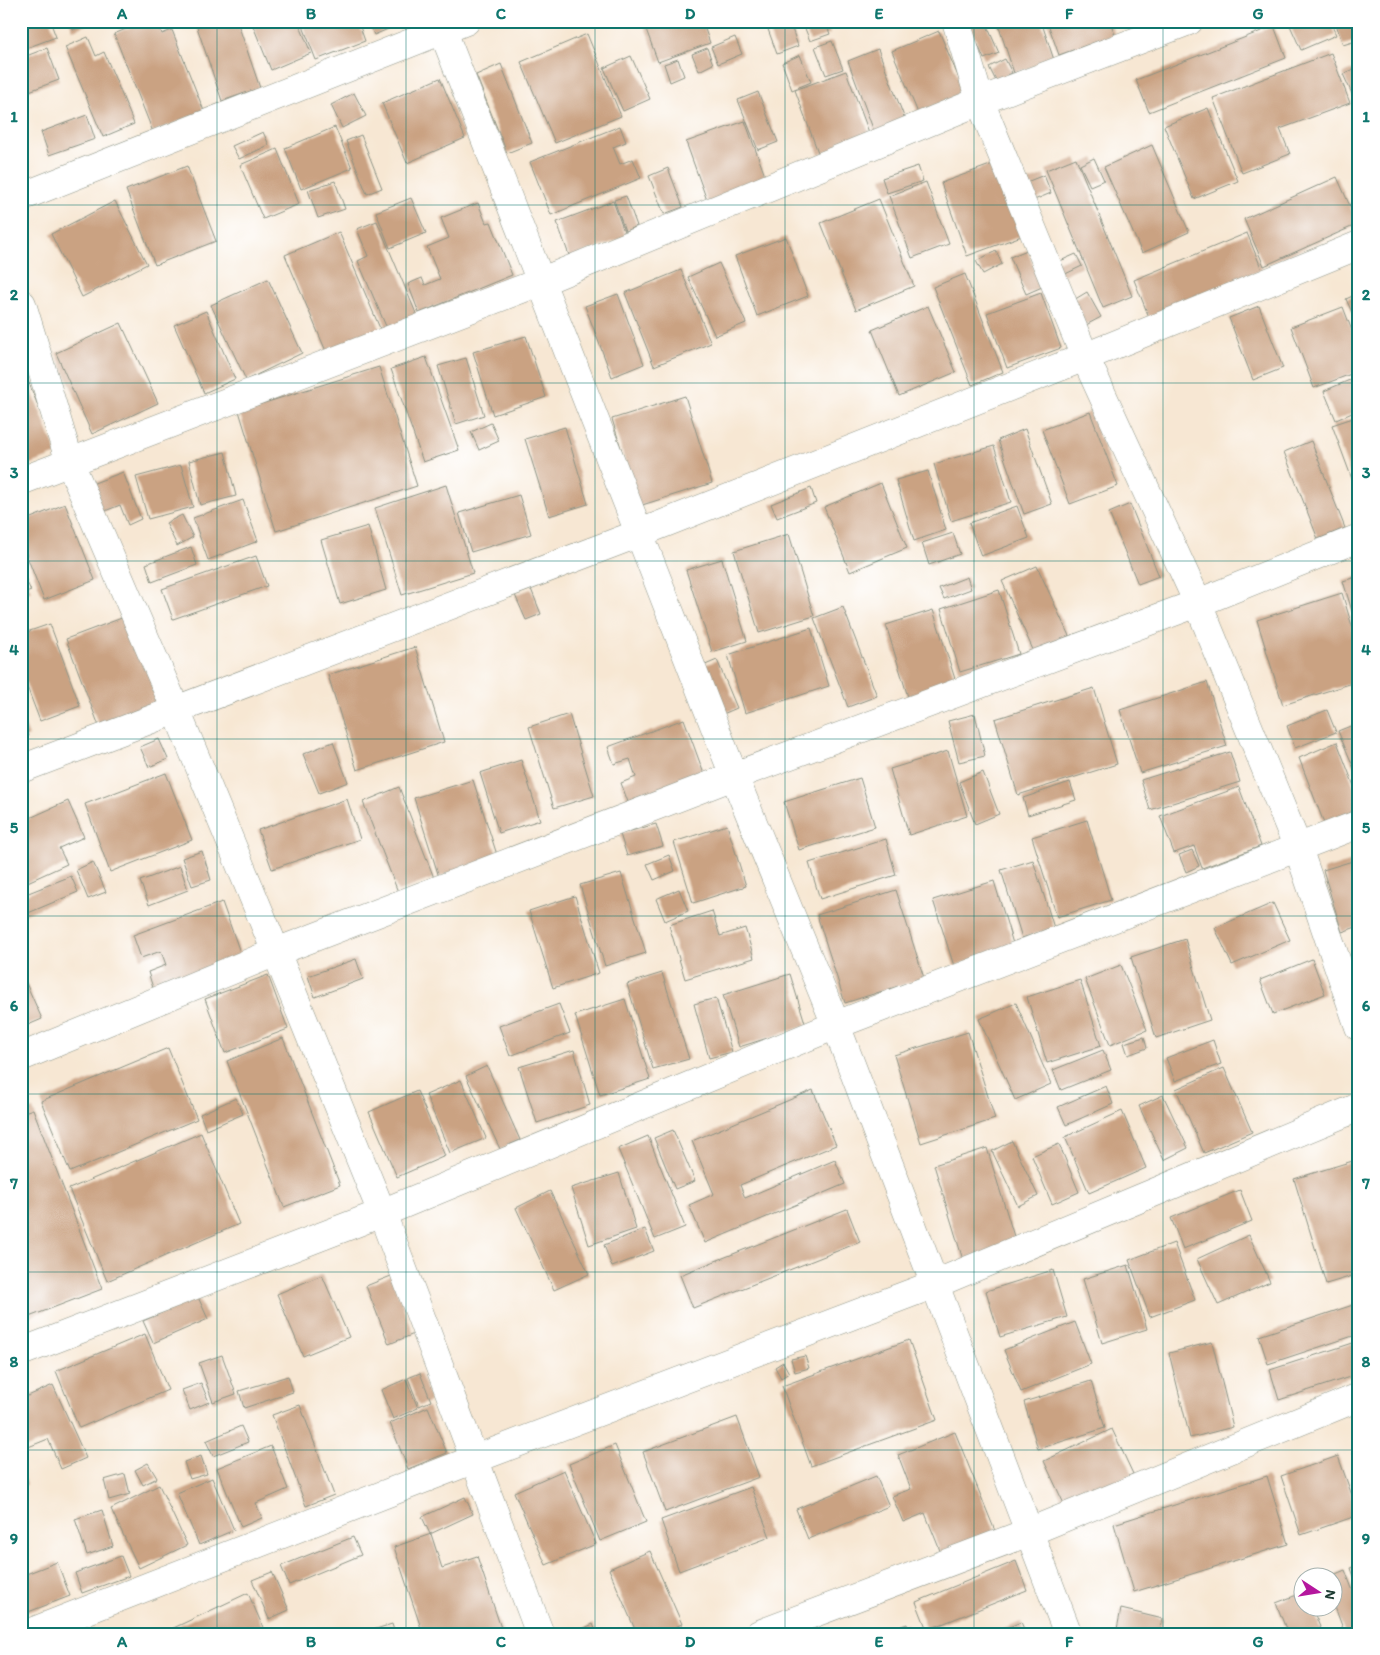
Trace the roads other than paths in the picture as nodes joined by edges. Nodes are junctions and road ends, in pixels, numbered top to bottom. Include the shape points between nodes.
1 (956, 21) edge
2 (1189, 21) edge
3 (449, 24) edge
4 (980, 101) junction
5 (21, 197) edge
6 (1359, 245) edge
7 (540, 282) junction
8 (22, 304) edge
9 (1085, 357) junction
10 (70, 463) junction
11 (21, 482) edge
12 (640, 533) junction
13 (1359, 538) edge
14 (1198, 603) junction
15 (176, 710) junction
16 (21, 769) edge
17 (734, 776) junction
18 (1359, 824) edge
19 (1298, 848) junction
20 (276, 952) junction
21 (836, 1025) junction
22 (1359, 1027) edge
23 (21, 1057) edge
24 (1359, 1107) edge
25 (382, 1213) junction
26 (935, 1284) junction
27 (21, 1352) edge
28 (1359, 1397) edge
29 (474, 1459) junction
30 (1029, 1532) junction
31 (26, 1634) edge
32 (540, 1634) edge
33 (759, 1634) edge
34 (1068, 1634) edge

1 - 4 street
2 - 4 street
3 - 5 street
3 - 7 street
4 - 7 street
4 - 9 street
6 - 9 street
7 - 10 street
7 - 12 street
8 - 10 street
9 - 12 street
9 - 14 street
10 - 11 street
10 - 15 street
12 - 15 street
12 - 17 street
13 - 14 street
14 - 17 street
14 - 19 street
15 - 16 street
15 - 20 street
17 - 20 street
17 - 21 street
18 - 19 street
19 - 21 street
19 - 22 street
20 - 23 street
20 - 25 street
21 - 25 street
21 - 26 street
24 - 26 street
25 - 27 street
25 - 29 street
26 - 29 street
26 - 30 street
28 - 30 street
29 - 31 street
29 - 32 street
30 - 33 street
30 - 34 street

